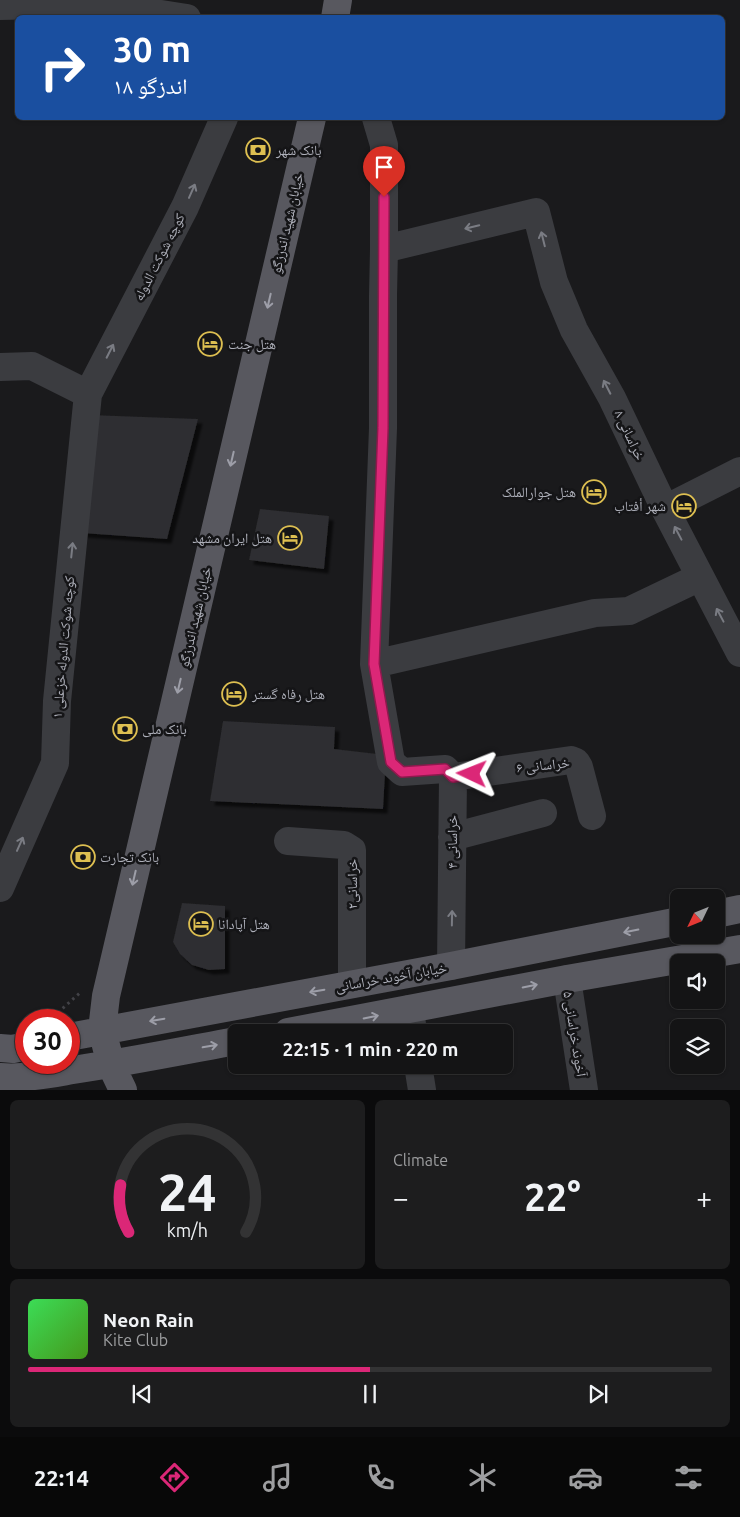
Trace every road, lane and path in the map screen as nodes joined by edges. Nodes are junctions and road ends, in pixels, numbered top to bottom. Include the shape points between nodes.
1 (338, 0) edge
2 (95, 2) edge
3 (0, 6) edge
4 (170, 15) edge
5 (336, 15) edge
6 (223, 120) edge
7 (312, 120) edge
8 (377, 120) edge
9 (384, 249) junction
10 (0, 367) edge
11 (88, 394) junction
12 (740, 471) edge
13 (665, 509) junction
14 (700, 576) junction
15 (740, 653) edge
16 (374, 664) junction
17 (453, 777) junction
18 (543, 813) dead end
19 (592, 816) dead end
20 (452, 837) junction
21 (288, 841) dead end
22 (0, 888) edge
23 (740, 909) edge
24 (725, 912) edge
25 (670, 923) edge
26 (740, 949) edge
27 (451, 966) junction
28 (567, 980) junction
29 (352, 984) junction
30 (412, 1021) edge
31 (378, 1024) edge
32 (102, 1030) junction
33 (80, 1035) edge
34 (228, 1042) edge
35 (0, 1048) edge
36 (15, 1049) edge
37 (110, 1065) junction
38 (419, 1074) edge
39 (0, 1077) edge
40 (123, 1090) edge
41 (422, 1090) edge
42 (584, 1090) edge

1 - 5 main road
2 - 3 street
2 - 4 street
11 -> 6 street, کوچه شوکت الدوله via 185,207
7 -> 32 main road, خیابان شهید اندرزگو via 106,996
8 - 9 street via 384,145
13 -> 9 street, خراسانی ۸ via 612,398 574,330 554,282 536,212
9 - 16 street via 383,428
10 - 11 street via 32,366
22 -> 11 street, کوچه شوکت الدوله خزعلی ۱ via 55,763 57,701
12 - 13 street
14 -> 13 street, خراسانی ۸
15 -> 14 street, خراسانی ۸
14 - 16 street via 629,611 595,613
16 - 17 street via 391,762 402,772 445,769
17 - 19 street, خراسانی ۶ via 571,760 579,767
17 - 20 street, خراسانی ۴
18 - 20 street
27 -> 20 street, خراسانی ۴
21 - 29 street, خراسانی۲ via 344,845 352,850
23 - 24 main road
25 -> 27 main road, خیابان آخوند خراسانی
26 - 28 main road
27 - 29 main road, خیابان آخوند خراسانی
30 -> 28 main road
28 - 42 street, آخوند خراسانی ۵
29 -> 32 main road, خیابان آخوند خراسانی
31 -> 30 main road
32 - 33 main road, خیابان آخوند خراسانی
32 - 37 main road, خیابان شهید اندرزگو
37 -> 34 main road
35 - 36 main road
37 - 39 main road via 16,1078
37 - 40 main road, خیابان شهید اندرزگو
38 - 41 street

